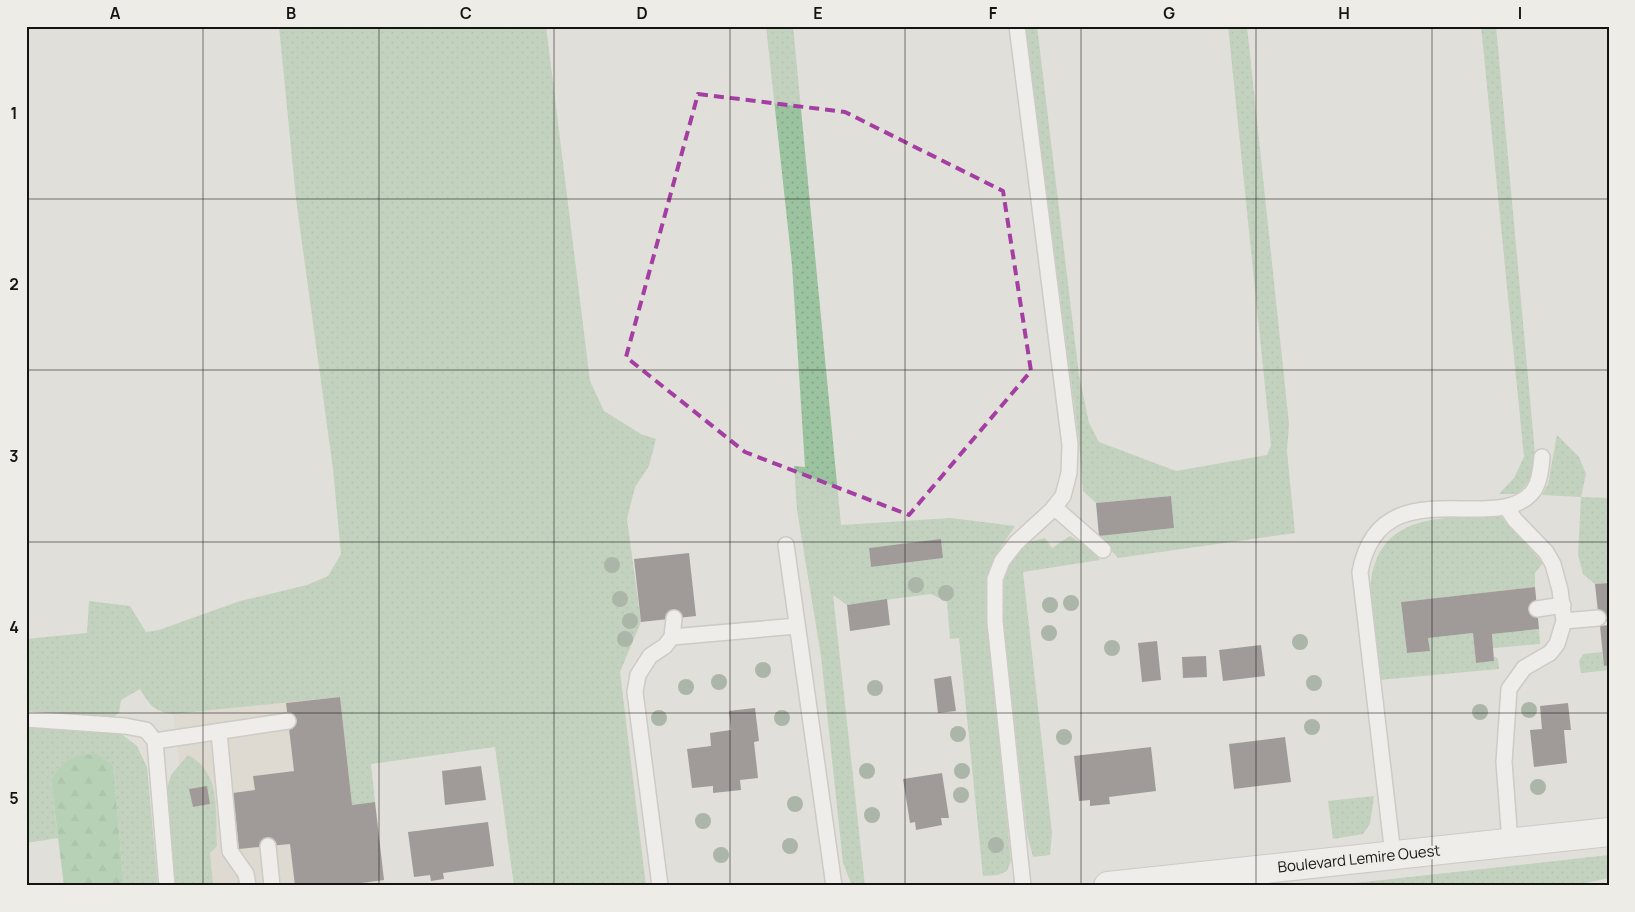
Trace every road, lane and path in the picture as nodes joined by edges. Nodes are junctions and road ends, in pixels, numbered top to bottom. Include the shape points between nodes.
1 (1017, 26) edge
2 (1542, 457) dead end
3 (1054, 506) junction
4 (1507, 508) junction
5 (786, 545) dead end
6 (1102, 550) dead end
7 (1563, 605) junction
8 (1537, 609) dead end
9 (674, 618) dead end
10 (1598, 618) dead end
11 (1564, 621) junction
12 (797, 626) junction
13 (672, 637) junction
14 (26, 719) edge
15 (288, 721) dead end
16 (219, 732) junction
17 (155, 741) junction
18 (1609, 832) edge
19 (1510, 842) junction
20 (268, 846) dead end
21 (1393, 855) junction
22 (167, 886) edge
23 (248, 886) edge
24 (272, 886) edge
25 (660, 886) edge
26 (834, 886) edge
27 (1022, 886) edge
28 (1108, 886) edge

1 - 3 lane via 1070,445 1069,473 1063,496
2 - 4 lane via 1534,490 1524,500
3 - 6 lane
3 - 27 lane via 1016,542 1002,561 995,579 995,622
4 - 7 lane via 1553,564
4 - 21 lane via 1430,508 1406,514 1370,539 1363,554 1360,572
5 - 12 lane
7 - 8 lane
7 - 11 lane
9 - 13 lane
10 - 11 lane
11 - 19 lane via 1558,642 1550,653 1524,668 1509,689 1504,762
12 - 13 lane
12 - 26 lane
13 - 25 lane via 650,656 638,675 635,692
14 - 17 lane via 125,726 146,730
15 - 16 lane
16 - 17 lane
16 - 23 lane via 230,851 246,874
17 - 22 lane
18 - 19 main road, Boulevard Lemire Ouest
19 - 21 main road, Boulevard Lemire Ouest
20 - 24 lane
21 - 28 main road, Boulevard Lemire Ouest

